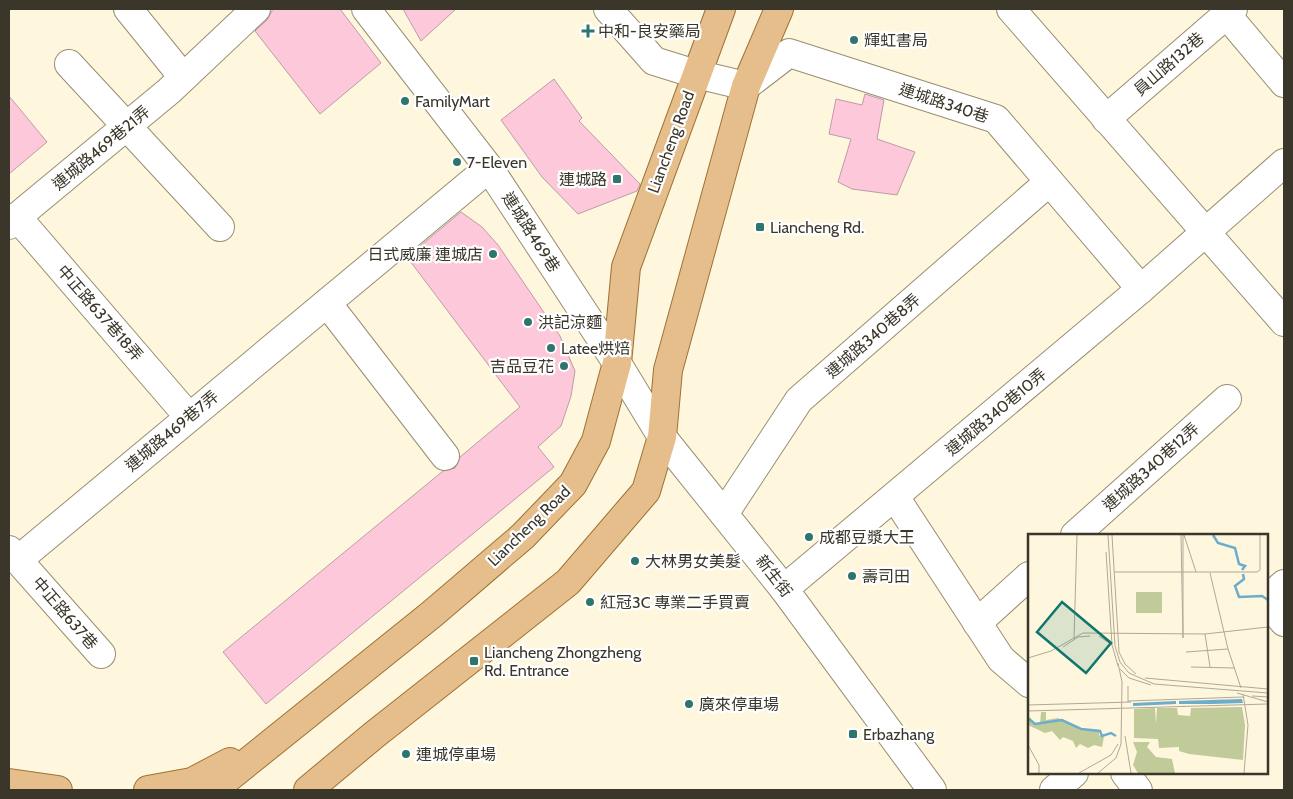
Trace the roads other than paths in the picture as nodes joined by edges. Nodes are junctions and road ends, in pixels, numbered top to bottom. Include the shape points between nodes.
1 (128, 9) edge
2 (256, 9) edge
3 (366, 9) edge
4 (608, 9) edge
5 (721, 9) edge
6 (779, 9) edge
7 (1011, 9) edge
8 (1229, 12) edge
9 (69, 64) dead end
10 (696, 74) junction
11 (183, 77) junction
12 (1284, 83) edge
13 (746, 86) junction
14 (1106, 119) junction
15 (127, 125) junction
16 (1284, 163) edge
17 (489, 168) junction
18 (1050, 182) junction
19 (13, 221) edge
20 (220, 227) dead end
21 (1206, 234) junction
22 (1141, 289) junction
23 (327, 303) junction
24 (1284, 322) edge
25 (617, 363) junction
26 (1227, 399) dead end
27 (189, 417) junction
28 (662, 437) junction
29 (445, 456) dead end
30 (895, 497) junction
31 (724, 514) junction
32 (1076, 534) edge
33 (13, 555) edge
34 (1028, 577) edge
35 (1284, 584) edge
36 (784, 589) junction
37 (1268, 599) edge
38 (1268, 601) edge
39 (1284, 622) edge
40 (977, 623) junction
41 (101, 654) dead end
42 (1028, 682) edge
43 (274, 740) junction
44 (1073, 774) edge
45 (1126, 774) edge
46 (9, 783) edge
47 (58, 790) edge
48 (148, 790) edge
49 (212, 790) edge
50 (308, 790) edge
51 (932, 790) edge
52 (1054, 790) edge
53 (1138, 790) edge

1 - 11 street
2 - 11 street, 連城路469巷21弄
3 - 17 street, 連城路469巷
4 - 10 street via 654,61
5 - 10 main road, Liancheng Road
6 - 13 main road
7 - 14 street
8 - 12 street
8 - 14 street, 員山路132巷
9 - 15 street
10 - 13 street
10 - 25 main road, Liancheng Road via 626,267
11 - 15 street, 連城路469巷21弄
13 - 18 street, 連城路340巷 via 788,54 807,59 996,119
13 - 28 main road via 668,370
14 - 21 street
15 - 19 street, 連城路469巷21弄
15 - 20 street
16 - 21 street, 連城路340巷10弄
17 - 23 street, 連城路469巷7弄
17 - 25 street, 連城路469巷
18 - 22 street, 連城路340巷
18 - 31 street, 連城路340巷8弄 via 799,400
19 - 27 street, 中正路637巷18弄
21 - 22 street, 連城路340巷10弄
21 - 24 street
22 - 30 street, 連城路340巷10弄
23 - 27 street, 連城路469巷7弄
23 - 29 street
25 - 28 street, 新生街
25 - 43 main road, Liancheng Road via 596,441 573,484 523,536 432,614
26 - 32 street, 連城路340巷12弄
27 - 33 street, 連城路469巷7弄
28 - 31 street, 新生街
28 - 50 main road via 646,491 568,582
30 - 36 street, 連城路340巷10弄
30 - 40 street
31 - 36 street, 新生街
33 - 41 street, 中正路637巷
34 - 40 street
35 - 37 street
36 - 51 street, 新生街
38 - 39 street
40 - 42 street via 1001,659
43 - 48 main road via 192,782
43 - 49 main road, Liancheng Road
44 - 52 street
45 - 53 street
46 - 47 main road

